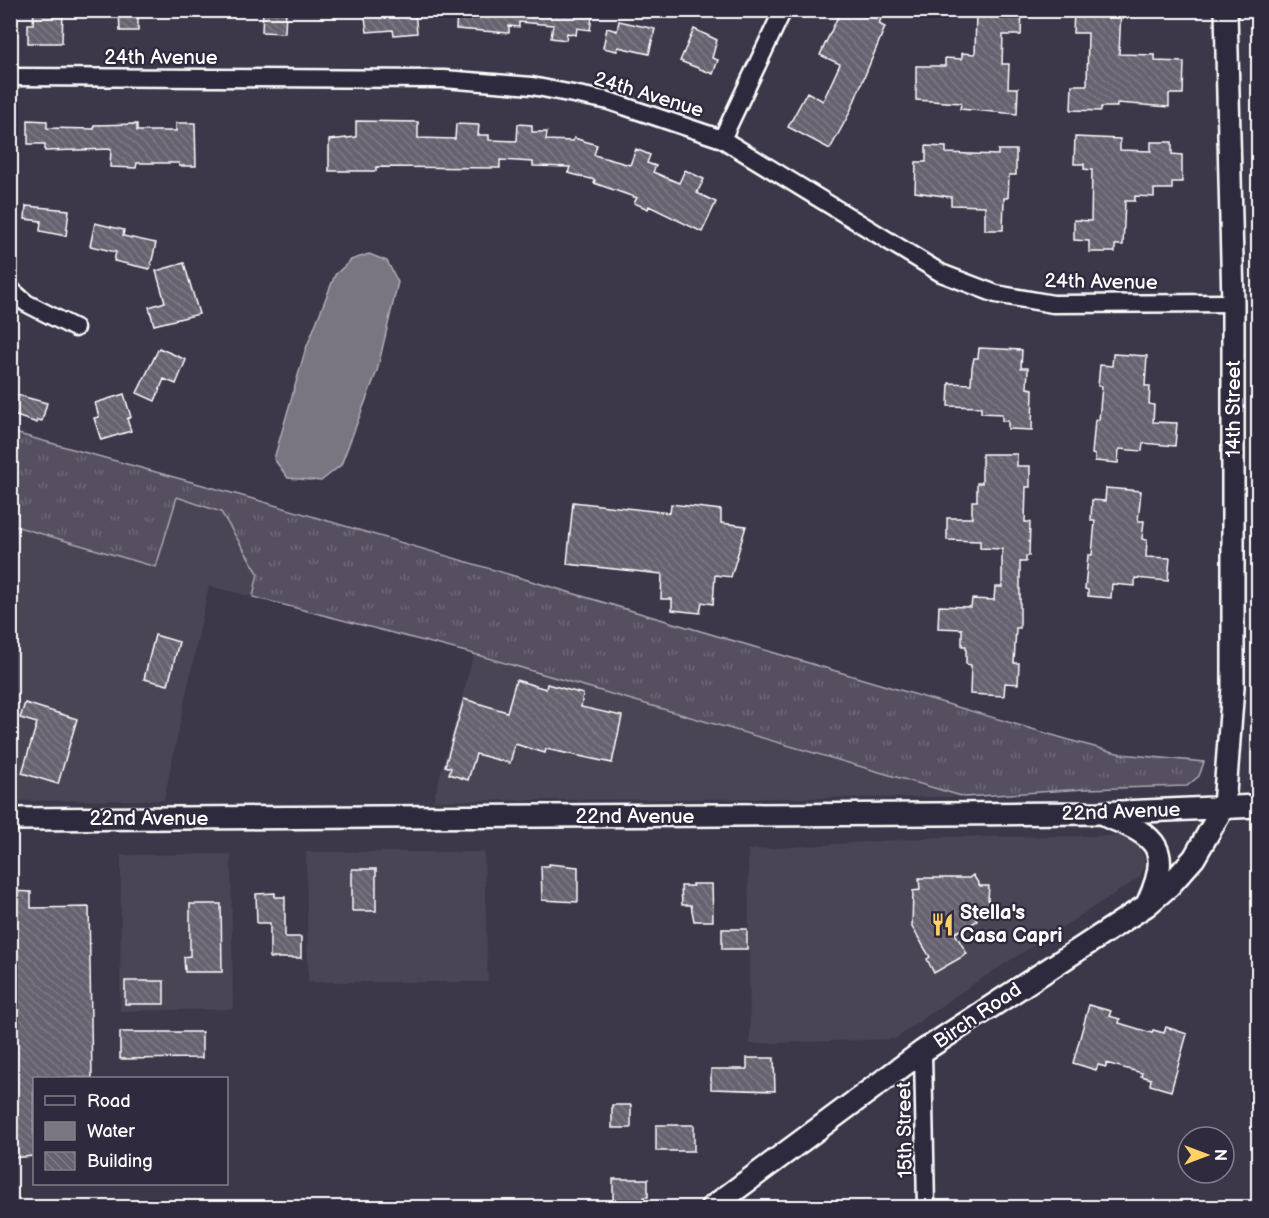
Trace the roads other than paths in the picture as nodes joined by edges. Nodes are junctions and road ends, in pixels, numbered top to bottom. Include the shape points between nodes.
1 (783, 10) edge
2 (1226, 10) edge
3 (10, 77) edge
4 (722, 140) junction
5 (10, 289) edge
6 (1233, 303) junction
7 (75, 328) dead end
8 (1224, 806) junction
9 (1258, 806) edge
10 (1099, 813) junction
11 (10, 819) edge
12 (1147, 905) junction
13 (923, 1051) junction
14 (711, 1208) edge
15 (926, 1208) edge

1 - 4 street
2 - 6 street, 14th Street
3 - 4 street, 24th Avenue via 488,81 609,100
4 - 6 street, 24th Avenue via 941,273 996,294 1053,304
5 - 7 street via 26,303
6 - 8 street, 14th Street via 1233,687
8 - 9 street, 22nd Avenue
8 - 10 street, 22nd Avenue
8 - 12 street, Birch Road via 1194,858
10 - 11 street, 22nd Avenue
10 - 12 street via 1134,826 1155,845 1161,871
12 - 13 street, Birch Road
13 - 14 street, Birch Road
13 - 15 street, 15th Street

